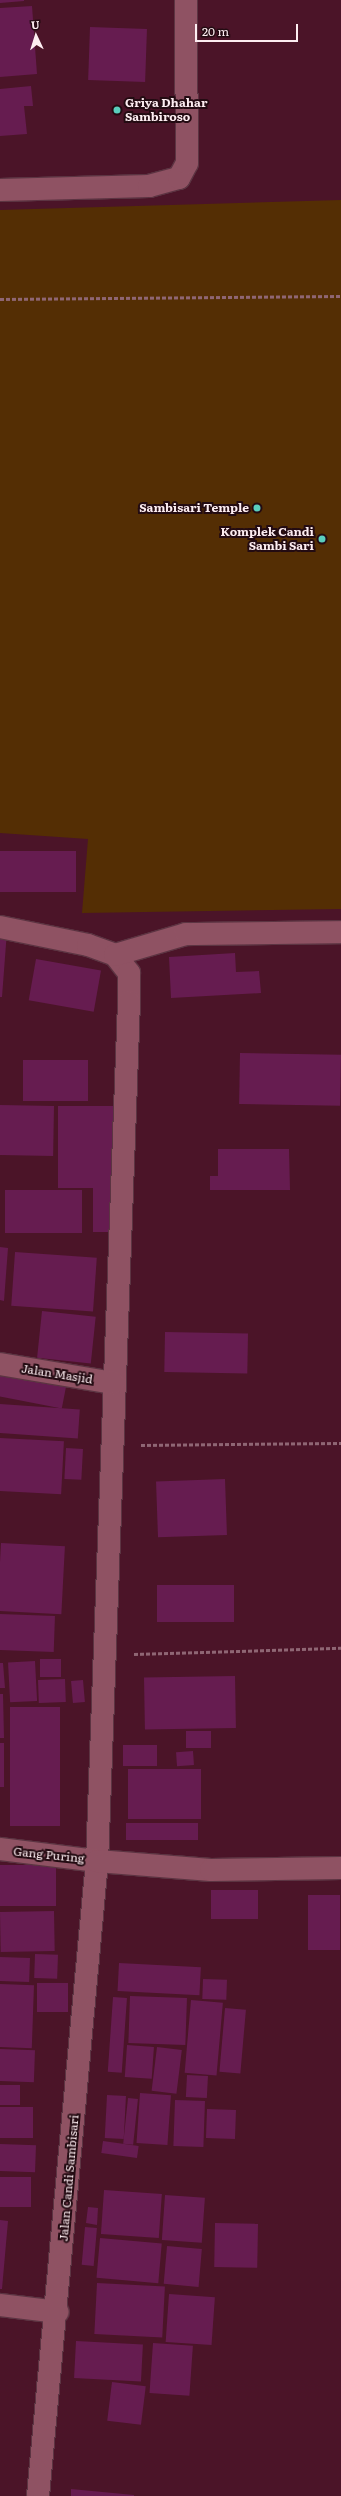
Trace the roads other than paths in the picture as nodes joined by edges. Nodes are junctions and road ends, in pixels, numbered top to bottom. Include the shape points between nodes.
1 (186, 0) edge
2 (0, 190) edge
3 (0, 927) edge
4 (341, 932) edge
5 (115, 955) junction
6 (0, 1364) edge
7 (113, 1383) junction
8 (0, 1849) edge
9 (97, 1860) junction
10 (341, 1868) edge
11 (0, 2305) edge
12 (58, 2312) junction
13 (38, 2496) edge

1 - 2 street via 187,163 179,178 149,186
3 - 5 street via 88,945
4 - 5 street via 186,934
5 - 7 street, Jalan Candi Sambisari via 128,973 129,1002
6 - 7 street, Jalan Masjid
7 - 9 street, Jalan Candi Sambisari
8 - 9 street, Gang Puring
9 - 10 street, Gang Puring via 211,1870
9 - 12 street, Jalan Candi Sambisari
11 - 12 street
12 - 13 street, Jalan Candi Sambisari

